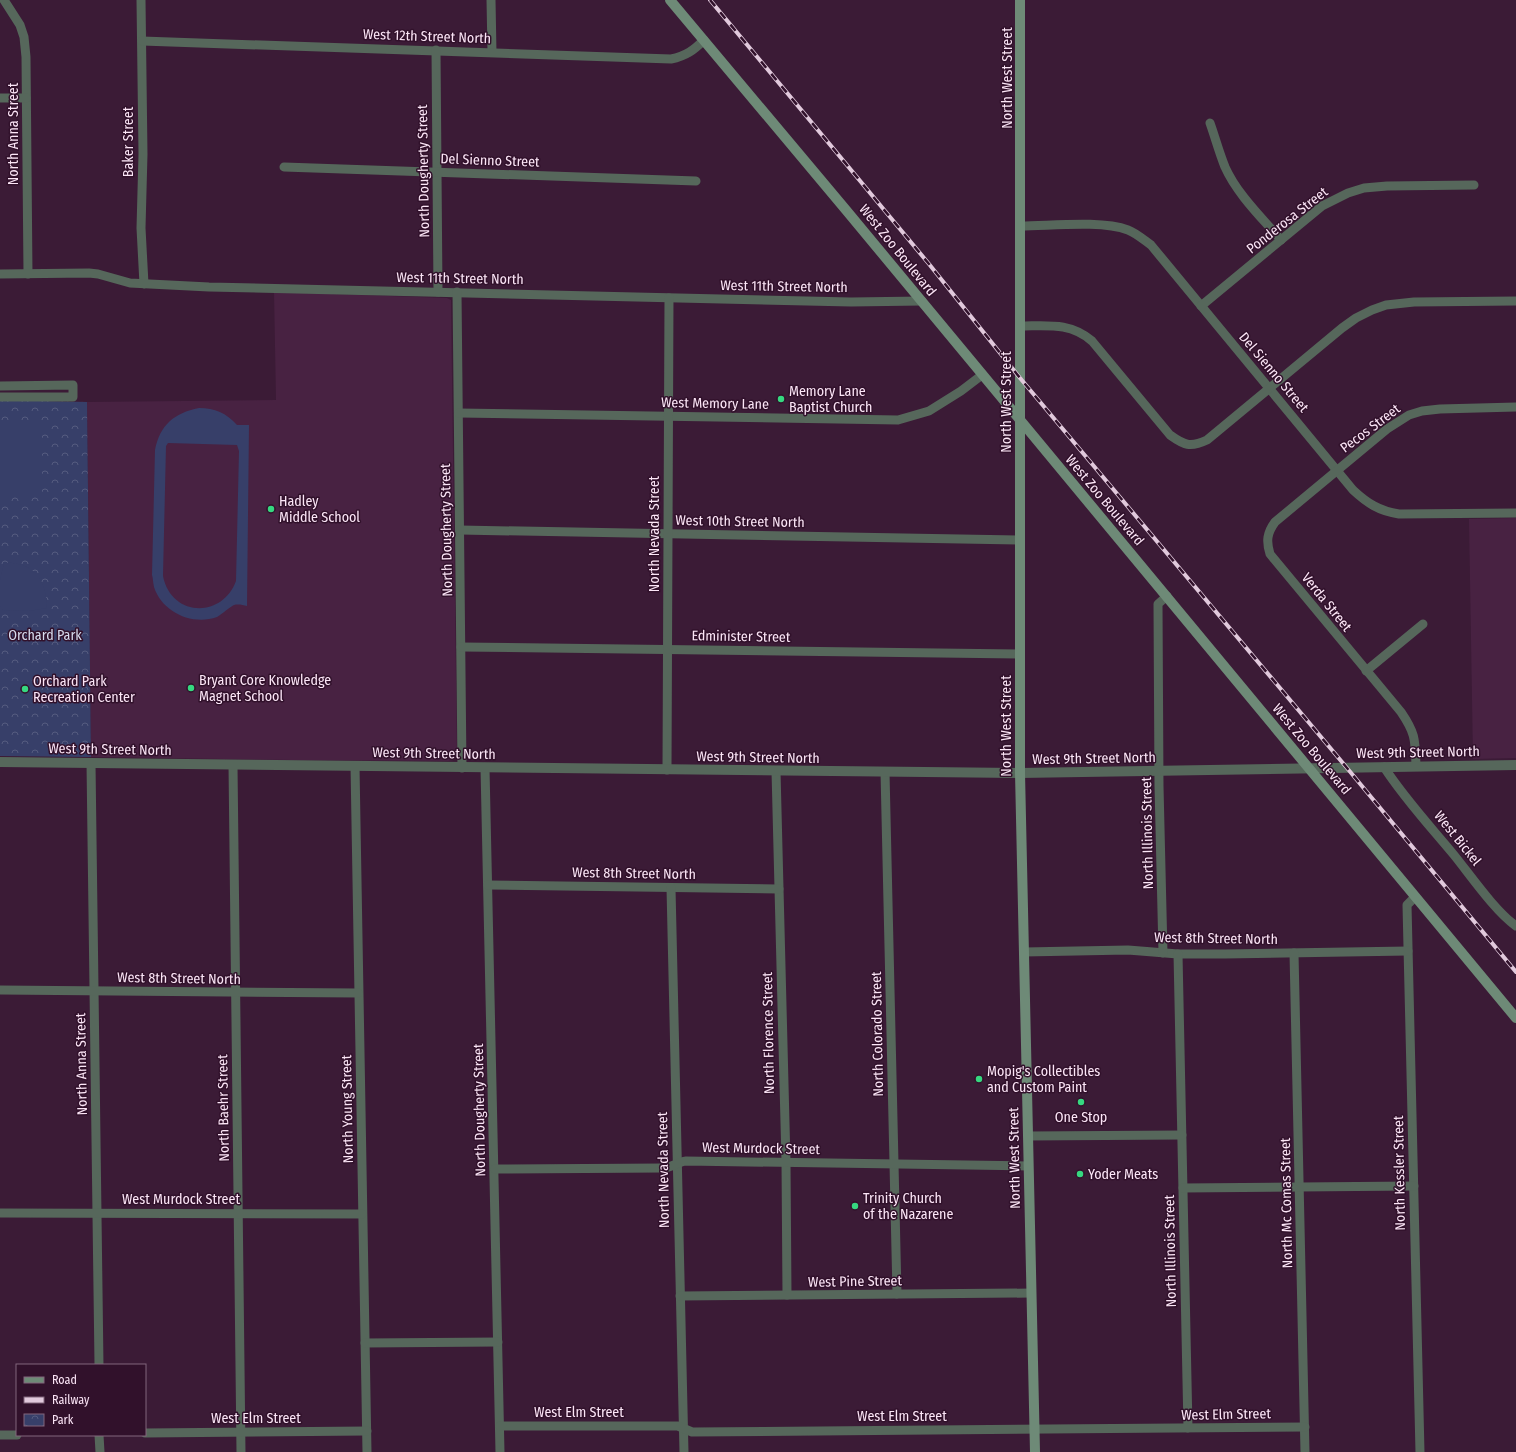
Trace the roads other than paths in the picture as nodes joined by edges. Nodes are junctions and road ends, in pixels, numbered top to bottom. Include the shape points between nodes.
1 (4, 0) edge
2 (141, 0) edge
3 (492, 0) edge
4 (670, 0) edge
5 (1020, 0) edge
6 (704, 40) junction
7 (142, 41) junction
8 (436, 50) junction
9 (492, 52) junction
10 (0, 98) edge
11 (26, 98) junction
12 (1210, 123) dead end
13 (284, 167) dead end
14 (437, 172) junction
15 (696, 181) dead end
16 (1474, 185) dead end
17 (1021, 226) junction
18 (1281, 240) junction
19 (0, 274) edge
20 (28, 274) junction
21 (144, 284) junction
22 (438, 292) junction
23 (457, 292) junction
24 (669, 298) junction
25 (922, 301) junction
26 (1516, 301) edge
27 (1201, 306) junction
28 (1020, 326) junction
29 (982, 375) junction
30 (0, 386) edge
31 (1270, 388) junction
32 (0, 397) edge
33 (1516, 407) edge
34 (459, 412) junction
35 (668, 416) junction
36 (1020, 420) junction
37 (1338, 471) junction
38 (1516, 513) edge
39 (460, 530) junction
40 (668, 533) junction
41 (1020, 540) junction
42 (1167, 596) junction
43 (1423, 624) dead end
44 (461, 647) junction
45 (668, 649) junction
46 (1020, 654) junction
47 (1366, 671) junction
48 (0, 762) edge
49 (91, 763) junction
50 (1516, 764) edge
51 (233, 765) junction
52 (355, 766) junction
53 (1416, 766) junction
54 (1384, 767) junction
55 (462, 768) junction
56 (485, 768) junction
57 (1310, 768) junction
58 (667, 770) junction
59 (776, 771) junction
60 (885, 772) junction
61 (1159, 772) junction
62 (1020, 773) junction
63 (488, 885) junction
64 (670, 888) junction
65 (779, 889) junction
66 (1415, 897) junction
67 (1515, 925) edge
68 (1408, 951) junction
69 (1024, 952) junction
70 (1163, 953) junction
71 (1294, 953) junction
72 (1178, 954) junction
73 (0, 990) edge
74 (94, 991) junction
75 (236, 992) junction
76 (358, 993) junction
77 (1516, 1018) edge
78 (1182, 1135) junction
79 (1028, 1136) junction
80 (786, 1162) junction
81 (676, 1164) junction
82 (894, 1164) junction
83 (1028, 1166) junction
84 (495, 1169) junction
85 (1414, 1186) junction
86 (1299, 1187) junction
87 (1183, 1188) junction
88 (0, 1213) edge
89 (97, 1213) junction
90 (238, 1213) junction
91 (362, 1214) junction
92 (1031, 1293) junction
93 (897, 1294) junction
94 (787, 1295) junction
95 (680, 1296) junction
96 (498, 1342) junction
97 (365, 1343) junction
98 (99, 1364) edge
99 (500, 1426) junction
100 (1305, 1427) junction
101 (683, 1428) junction
102 (1188, 1428) junction
103 (1034, 1429) junction
104 (367, 1431) junction
105 (241, 1432) junction
106 (146, 1433) edge
107 (16, 1434) edge
108 (0, 1435) edge
109 (99, 1436) edge
110 (100, 1452) edge
111 (241, 1452) edge
112 (367, 1452) edge
113 (500, 1452) edge
114 (684, 1452) edge
115 (1035, 1452) edge
116 (1305, 1452) edge
117 (1420, 1452) edge

1 - 11 street, North Anna Street via 20,25 24,37
2 - 7 street, Baker Street
3 - 9 street
4 - 6 main road, West Zoo Boulevard
5 - 17 main road, North West Street
6 - 9 street, West 12th Street North via 689,54 671,59
6 - 25 main road, West Zoo Boulevard
7 - 8 street, West 12th Street North
7 - 21 street, Baker Street via 141,228
8 - 9 street, West 12th Street North
8 - 14 street, North Dougherty Street
10 - 11 street
11 - 20 street, North Anna Street
12 - 18 street via 1225,167 1252,207
13 - 14 street, Del Sienno Street
14 - 15 street, Del Sienno Street
14 - 22 street, North Dougherty Street
16 - 18 street, Ponderosa Street via 1364,188 1342,195 1322,206
17 - 27 street, Del Sienno Street via 1092,225 1128,230 1151,245
17 - 28 main road, North West Street
18 - 27 street, Ponderosa Street
19 - 20 street, West 11th Street North
20 - 21 street, West 11th Street North via 89,273
21 - 22 street, West 11th Street North
22 - 23 street, West 11th Street North
23 - 24 street, West 11th Street North
23 - 34 street, North Dougherty Street
24 - 25 street, West 11th Street North
24 - 35 street, North Nevada Street
25 - 29 main road, West Zoo Boulevard
26 - 31 street via 1414,302 1386,305 1356,318 1342,328
27 - 31 street, Del Sienno Street
28 - 31 street via 1062,326 1083,333 1170,435 1186,445 1207,440
28 - 36 main road, North West Street
29 - 35 street, West Memory Lane via 929,411 898,420
29 - 36 main road, West Zoo Boulevard
30 - 32 street via 73,385 73,397
31 - 37 street, Del Sienno Street
33 - 37 street, Pecos Street via 1440,409 1409,415
34 - 35 street, West Memory Lane
34 - 39 street, North Dougherty Street
35 - 40 street, North Nevada Street
36 - 41 main road, North West Street
36 - 42 main road, West Zoo Boulevard
37 - 38 street, Del Sienno Street via 1363,499 1384,512
37 - 47 street, Verda Street via 1275,522 1267,537 1267,545 1270,554
39 - 40 street, West 10th Street North
39 - 44 street, North Dougherty Street
40 - 41 street, West 10th Street North
40 - 45 street, North Nevada Street
41 - 46 main road, North West Street
42 - 57 main road, West Zoo Boulevard
42 - 61 street, North Illinois Street via 1158,604
43 - 47 street
44 - 45 street, Edminister Street
44 - 55 street, North Dougherty Street
45 - 46 street, Edminister Street
45 - 58 street, North Nevada Street
46 - 62 main road, North West Street
47 - 53 street, Verda Street via 1409,724 1414,734
48 - 49 street, West 9th Street North
49 - 51 street, West 9th Street North
49 - 74 street, North Anna Street
50 - 53 street, West 9th Street North
51 - 52 street, West 9th Street North
51 - 75 street, North Baehr Street
52 - 55 street, West 9th Street North
52 - 76 street, North Young Street
53 - 54 street, West 9th Street North
54 - 57 street, West 9th Street North
54 - 67 street, West Bickel via 1478,885
55 - 56 street, West 9th Street North
56 - 58 street, West 9th Street North
56 - 63 street, North Dougherty Street
57 - 61 street, West 9th Street North
57 - 66 main road, West Zoo Boulevard
58 - 59 street, West 9th Street North
59 - 60 street, West 9th Street North
59 - 65 street, North Florence Street
60 - 62 street, West 9th Street North
60 - 82 street, North Colorado Street
61 - 62 street, West 9th Street North
61 - 70 street, North Illinois Street
62 - 69 main road, North West Street
63 - 64 street, West 8th Street North
63 - 84 street, North Dougherty Street
64 - 65 street, West 8th Street North
64 - 81 street, North Nevada Street
65 - 80 street, North Florence Street
66 - 68 street, North Kessler Street via 1407,905
66 - 77 main road, West Zoo Boulevard
68 - 71 street, West 8th Street North
68 - 85 street, North Kessler Street
69 - 70 street, West 8th Street North via 1128,950
69 - 79 main road, North West Street
70 - 72 street, West 8th Street North
71 - 72 street, West 8th Street North
71 - 86 street, North Mc Comas Street
72 - 78 street, North Illinois Street
73 - 74 street, West 8th Street North
74 - 75 street, West 8th Street North
74 - 89 street, North Anna Street
75 - 76 street, West 8th Street North
75 - 90 street, North Baehr Street
76 - 91 street, North Young Street
78 - 79 street
78 - 87 street, North Illinois Street
79 - 83 main road, North West Street
80 - 81 street, West Murdock Street via 686,1161
80 - 82 street, West Murdock Street
80 - 94 street, North Florence Street
81 - 84 street, West Murdock Street via 670,1168
81 - 95 street, North Nevada Street
82 - 83 street, West Murdock Street
82 - 93 street, North Colorado Street
83 - 92 main road, North West Street
84 - 96 street, North Dougherty Street
85 - 86 street
85 - 117 street, North Kessler Street
86 - 87 street
86 - 100 street, North Mc Comas Street
87 - 102 street, North Illinois Street
88 - 89 street, West Murdock Street
89 - 90 street, West Murdock Street
89 - 98 street, North Anna Street
90 - 91 street, West Murdock Street
90 - 105 street, North Baehr Street
91 - 97 street, North Young Street
92 - 93 street, West Pine Street
92 - 103 main road, North West Street
93 - 94 street, West Pine Street
94 - 95 street, West Pine Street
95 - 101 street, North Nevada Street
96 - 97 street
96 - 99 street, North Dougherty Street
97 - 104 street, North Young Street
99 - 101 street, West Elm Street
99 - 113 street, North Dougherty Street
100 - 102 street, West Elm Street
100 - 116 street, North Mc Comas Street
101 - 103 street, West Elm Street via 692,1432
101 - 114 street, North Nevada Street
102 - 103 street, West Elm Street
103 - 115 main road, North West Street
104 - 105 street, West Elm Street
104 - 112 street, North Young Street
105 - 106 street, West Elm Street
105 - 111 street, North Baehr Street
107 - 108 street
109 - 110 street

